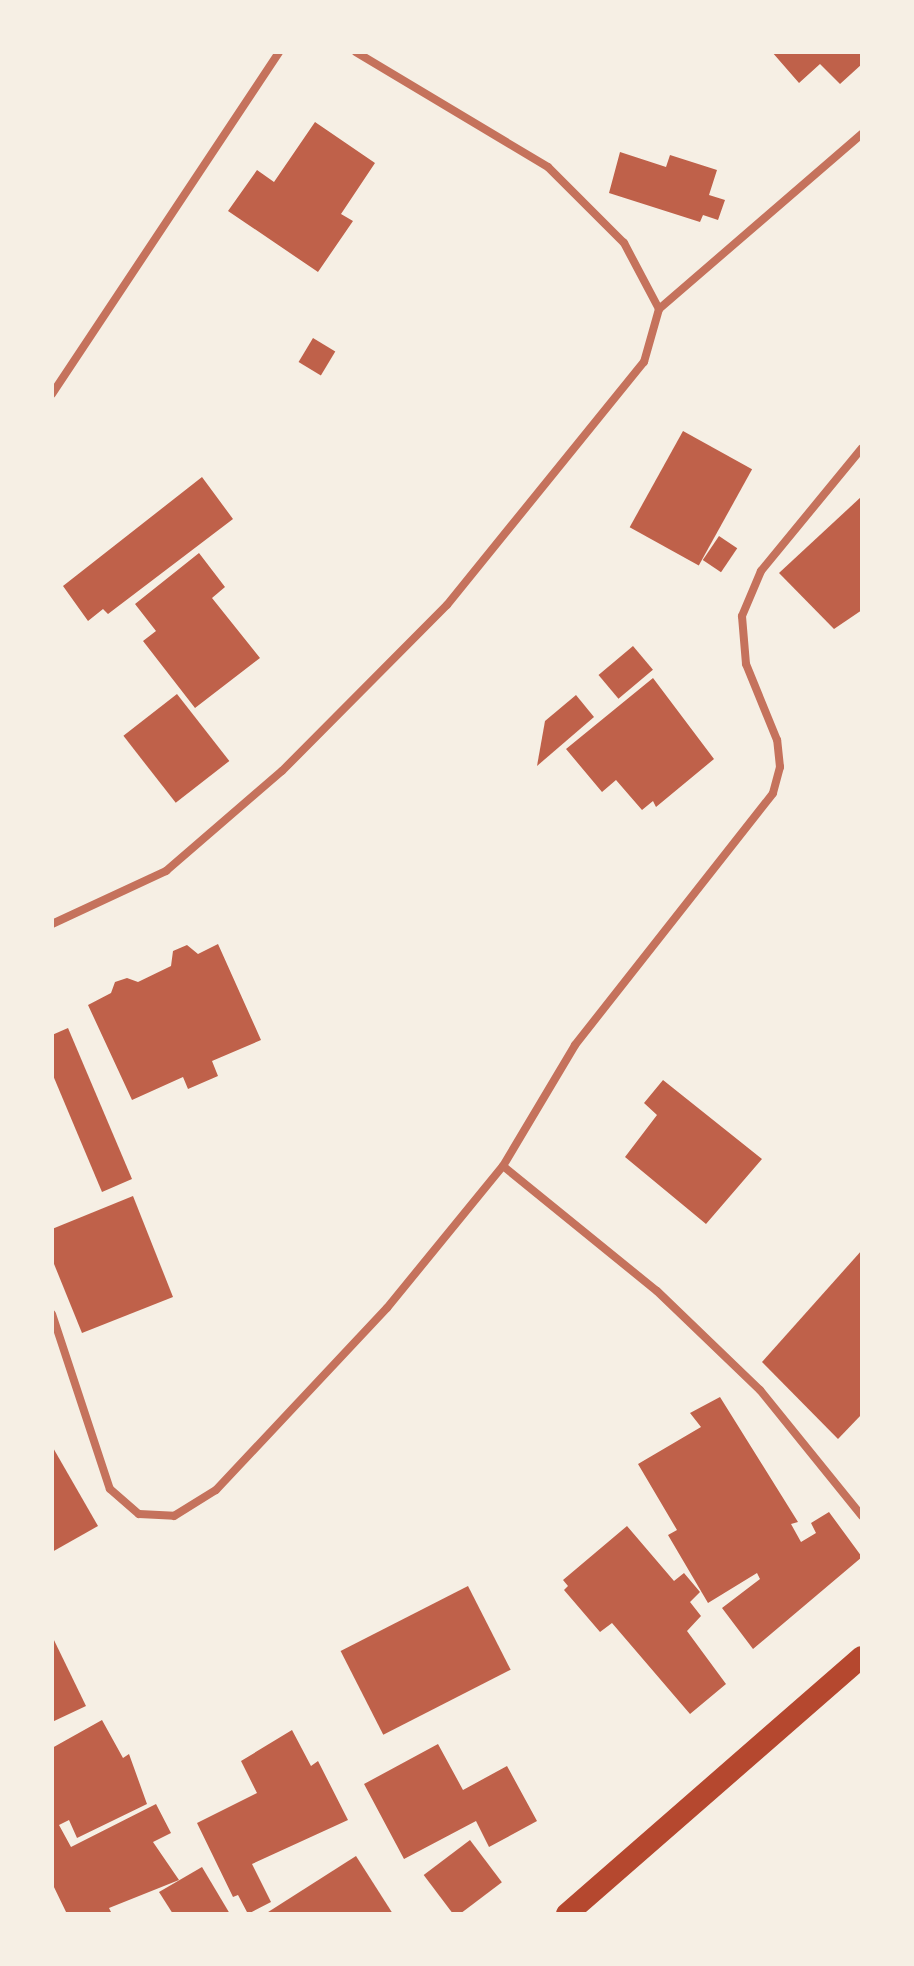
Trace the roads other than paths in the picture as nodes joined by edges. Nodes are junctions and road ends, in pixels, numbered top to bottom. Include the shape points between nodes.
1 (279, 52) edge
2 (356, 52) edge
3 (862, 134) edge
4 (659, 309) junction
5 (52, 394) edge
6 (862, 448) edge
7 (52, 924) edge
8 (503, 1166) junction
9 (52, 1314) edge
10 (862, 1516) edge
11 (862, 1657) edge
12 (567, 1914) edge

1 - 5 street
2 - 4 street via 548,167 624,243
3 - 4 street
4 - 7 street via 644,362 447,605 282,771 166,871
6 - 8 street via 761,571 742,616 746,664 777,740 780,767 773,793 575,1045
8 - 9 street via 387,1308 216,1490 174,1516 139,1514 110,1489
8 - 10 street via 657,1291 760,1390
11 - 12 highway

